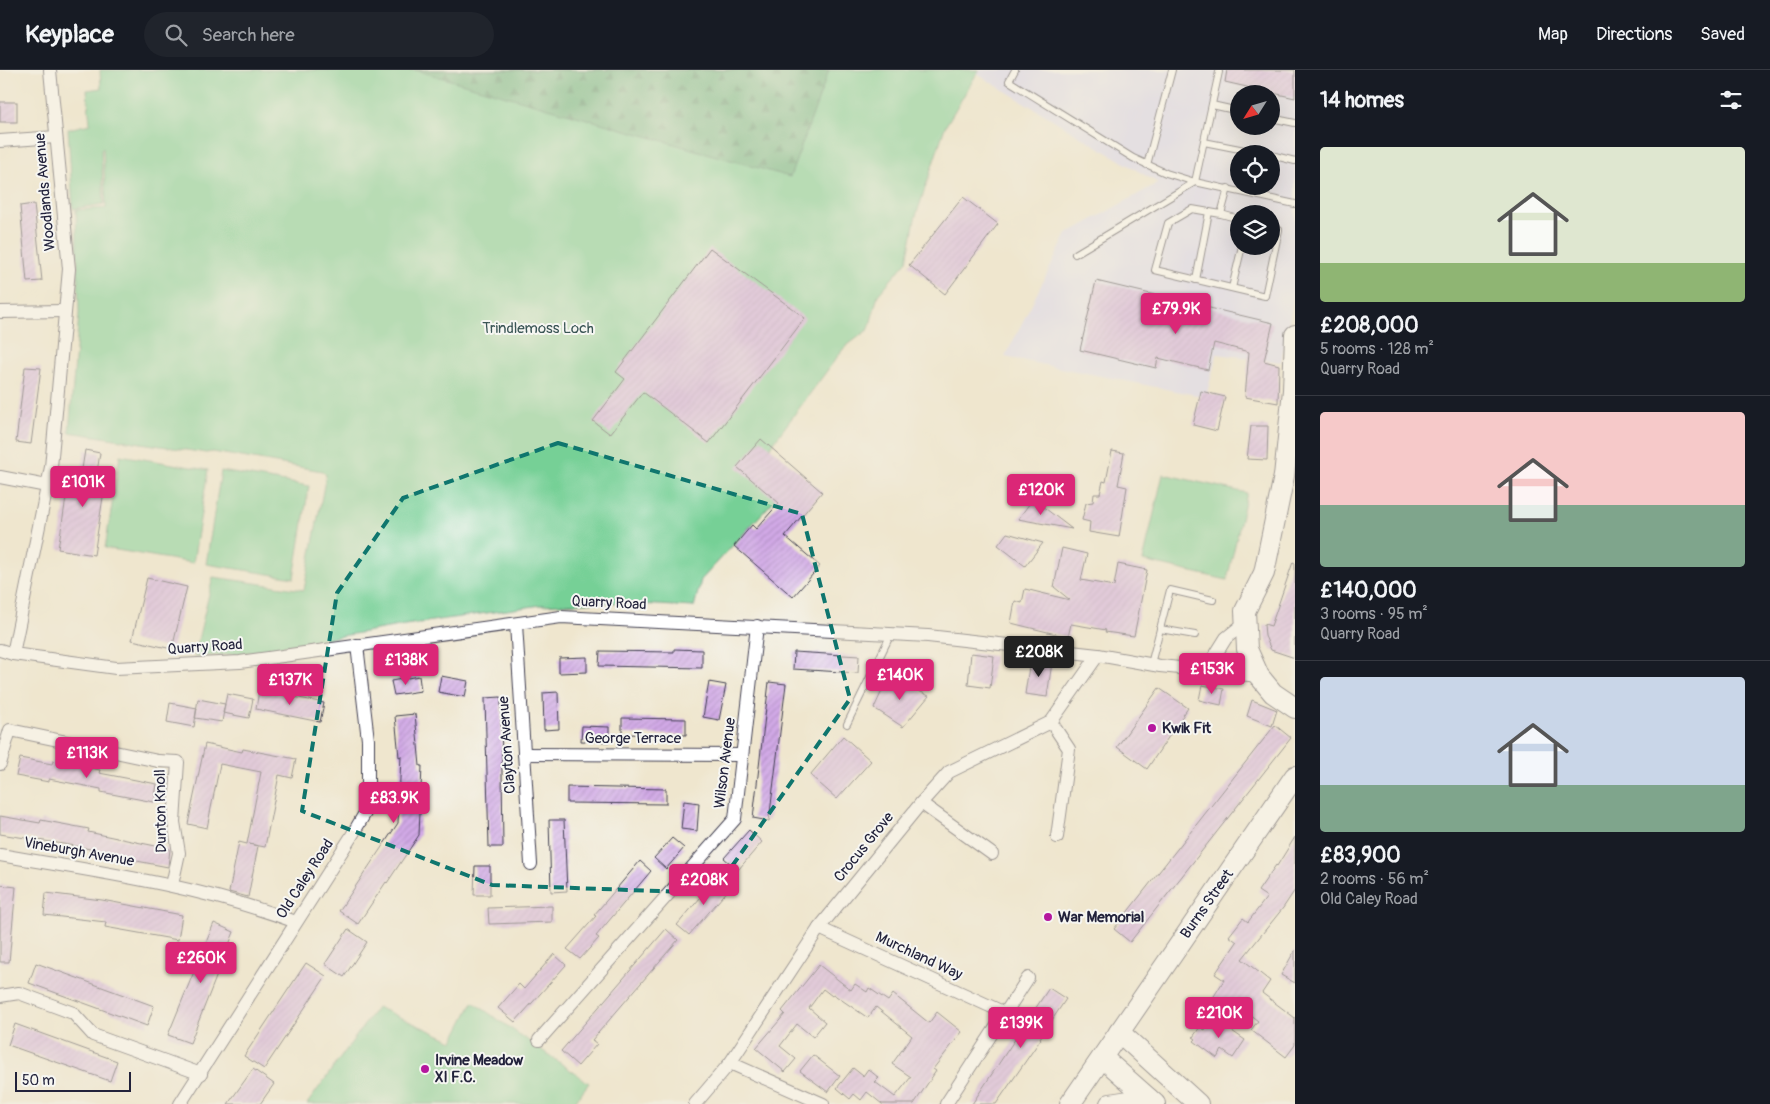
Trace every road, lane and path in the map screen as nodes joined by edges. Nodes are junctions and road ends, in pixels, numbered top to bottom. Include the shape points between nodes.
1 (50, 70) edge
2 (1015, 70) edge
3 (1172, 70) edge
4 (1219, 72) dead end
5 (1212, 105) junction
6 (1230, 109) edge
7 (1280, 120) edge
8 (1295, 123) edge
9 (56, 137) junction
10 (0, 141) edge
11 (1204, 142) junction
12 (1230, 147) edge
13 (1280, 157) edge
14 (1295, 161) edge
15 (1147, 165) junction
16 (1195, 182) junction
17 (1228, 188) junction
18 (1295, 204) edge
19 (1209, 212) junction
20 (1221, 214) junction
21 (1230, 216) edge
22 (1075, 254) dead end
23 (1240, 255) edge
24 (1274, 255) edge
25 (1196, 280) junction
26 (1232, 288) junction
27 (65, 311) junction
28 (0, 312) edge
29 (1295, 336) edge
30 (1292, 438) edge
31 (0, 477) edge
32 (47, 486) junction
33 (1213, 600) dead end
34 (1246, 622) junction
35 (516, 624) junction
36 (757, 626) junction
37 (1160, 629) junction
38 (891, 634) junction
39 (1194, 635) dead end
40 (357, 646) junction
41 (0, 650) edge
42 (13, 654) junction
43 (1098, 655) junction
44 (1152, 664) junction
45 (1206, 670) junction
46 (1259, 676) junction
47 (1295, 708) edge
48 (1051, 722) junction
49 (847, 724) dead end
50 (524, 754) junction
51 (742, 755) junction
52 (0, 764) edge
53 (1295, 776) edge
54 (921, 803) junction
55 (1057, 837) dead end
56 (992, 854) dead end
57 (0, 855) edge
58 (531, 864) dead end
59 (172, 885) junction
60 (296, 922) junction
61 (819, 928) junction
62 (1028, 978) dead end
63 (0, 996) edge
64 (1005, 1013) junction
65 (1119, 1032) junction
66 (539, 1040) dead end
67 (1103, 1058) junction
68 (730, 1062) junction
69 (200, 1074) junction
70 (1152, 1101) edge
71 (180, 1104) edge
72 (695, 1104) edge
73 (823, 1104) edge
74 (946, 1104) edge
75 (1070, 1104) edge
76 (1110, 1104) edge
77 (1198, 1104) edge

1 - 9 street, Woodlands Avenue
2 - 15 lane via 1009,81
3 - 15 lane
4 - 5 lane
5 - 6 lane
5 - 11 lane
7 - 8 lane
9 - 10 street
9 - 27 street, Woodlands Avenue via 69,269
11 - 12 lane
11 - 16 lane
13 - 14 lane
15 - 16 lane
16 - 17 lane
16 - 22 lane
17 - 18 lane
17 - 20 lane
19 - 20 lane
19 - 25 lane
19 - 25 lane via 1192,209 1168,223 1155,270
20 - 21 lane
23 - 26 lane
24 - 26 lane via 1265,296
25 - 26 lane
27 - 28 street
27 - 32 street, Woodlands Avenue
29 - 30 main road
30 - 34 main road via 1264,573 1246,611
31 - 32 street
32 - 42 street, Woodlands Avenue
33 - 37 lane via 1170,590
34 - 45 street via 1226,638
34 - 46 main road via 1247,649
35 - 36 street, Quarry Road via 561,617
35 - 40 street, Quarry Road
35 - 50 street, Clayton Avenue
36 - 38 street, Quarry Road
36 - 51 street, Wilson Avenue
37 - 39 lane
37 - 44 lane
38 - 43 street, Quarry Road
38 - 49 lane
40 - 42 street, Quarry Road via 240,662 116,668
40 - 60 street, Old Caley Road via 368,740 368,801 365,813
41 - 42 street, Quarry Road
43 - 44 street, Quarry Road
43 - 48 street, Crocus Grove
44 - 45 street, Quarry Road
45 - 46 street, Quarry Road
46 - 47 main road via 1273,693
48 - 54 street, Crocus Grove via 949,772
48 - 55 street via 1070,749
50 - 51 street, George Terrace
50 - 58 street, Clayton Avenue
51 - 66 street, Wilson Avenue via 735,818
52 - 59 street, Dunton Knoll via 10,730 178,762 174,822 179,853
53 - 65 main road, Burns Street
54 - 56 street
54 - 61 street, Crocus Grove
57 - 59 street, Vineburgh Avenue
59 - 60 street, Vineburgh Avenue via 255,906
60 - 69 street, Old Caley Road
61 - 64 street, Murchland Way
61 - 68 street, Crocus Grove
62 - 64 street
63 - 69 street via 19,993 73,1013 93,1035
64 - 74 street
65 - 67 main road, Burns Street
65 - 77 main road
67 - 70 main road
67 - 75 main road, Burns Street
68 - 72 street, Crocus Grove
68 - 73 street
69 - 71 street, Old Caley Road
70 - 76 main road

